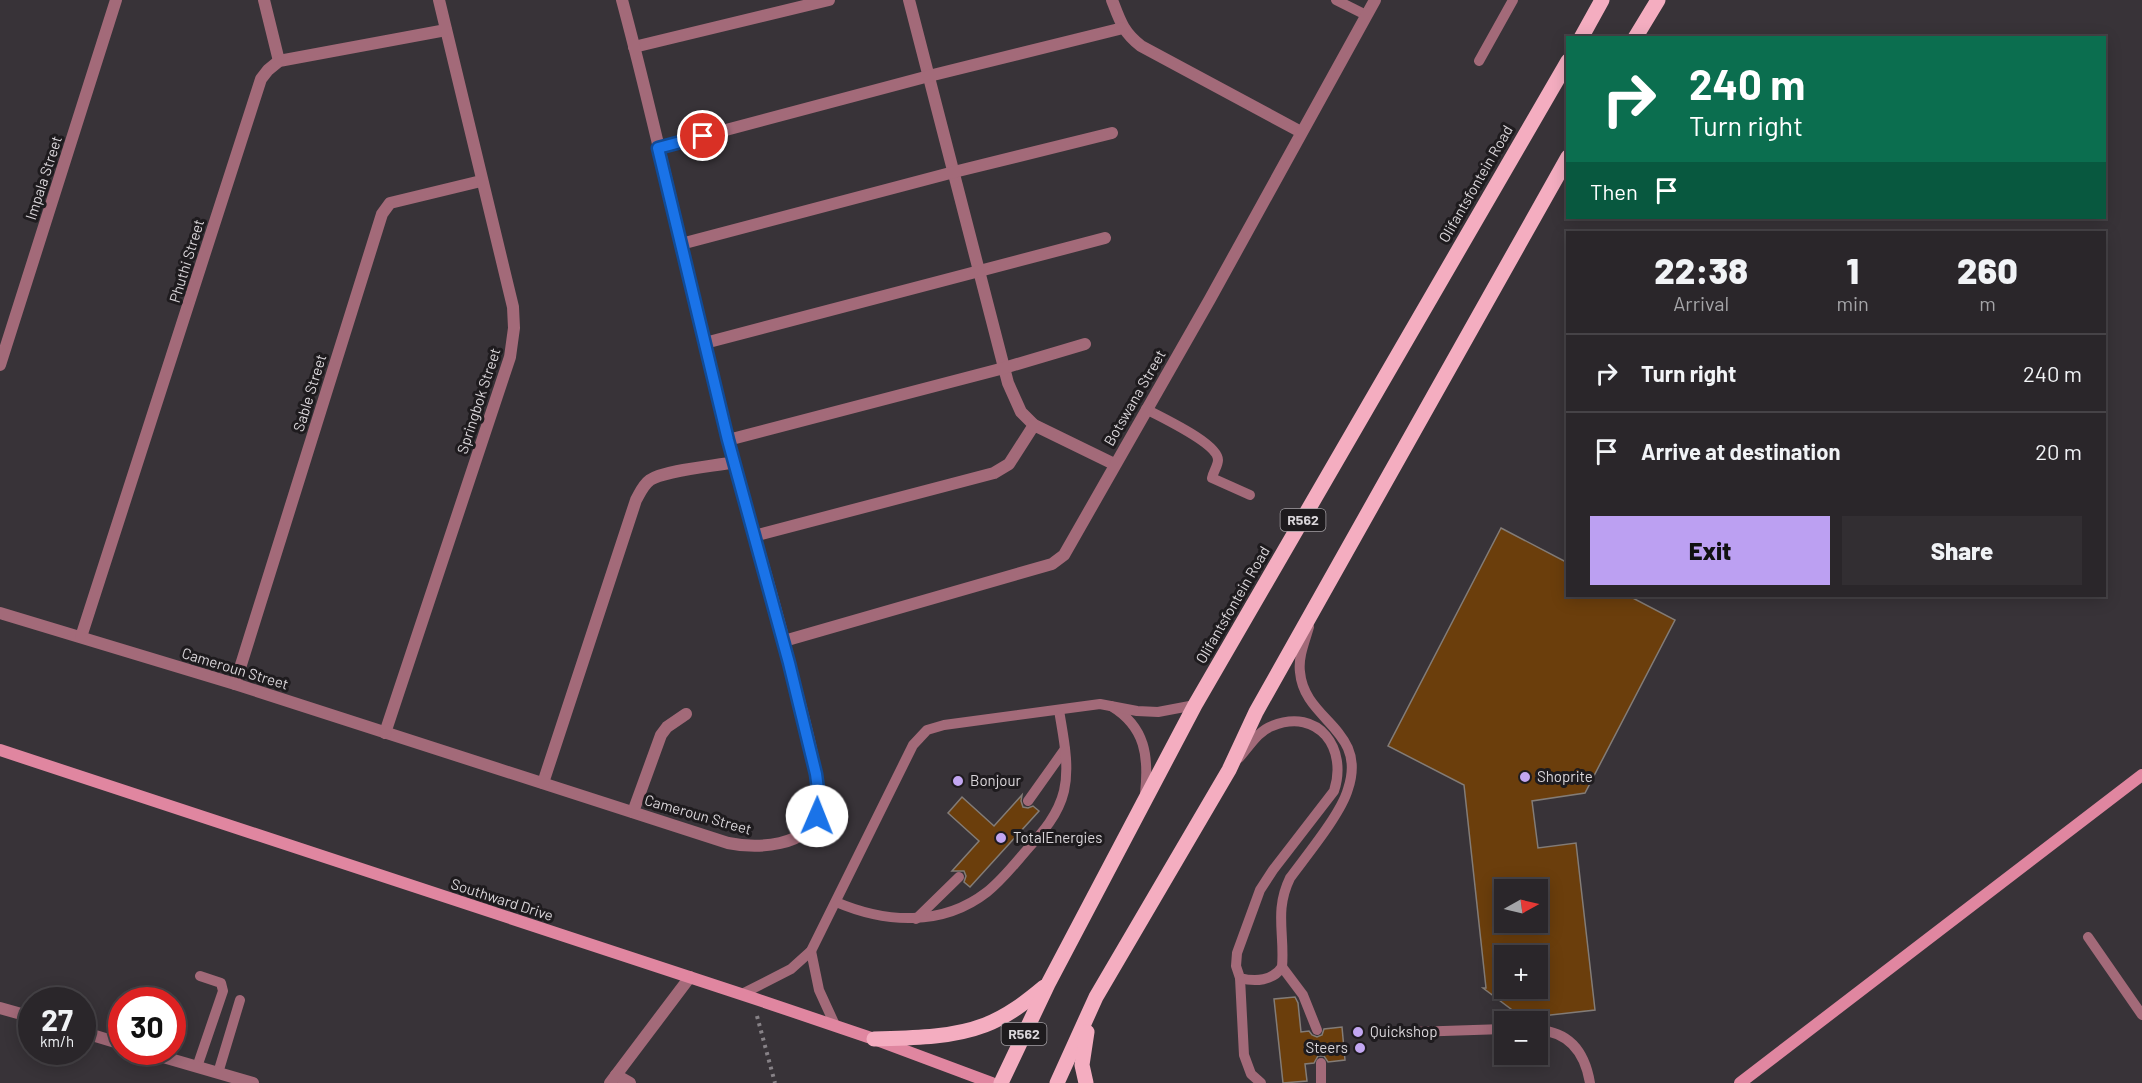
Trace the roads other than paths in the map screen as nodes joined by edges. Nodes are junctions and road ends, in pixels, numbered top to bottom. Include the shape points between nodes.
1 (116, 0) edge
2 (264, 0) edge
3 (439, 0) edge
4 (621, 0) edge
5 (829, 0) edge
6 (909, 0) edge
7 (1112, 0) edge
8 (1336, 0) edge
9 (1375, 0) edge
10 (1513, 0) edge
11 (1602, 0) edge
12 (1658, 0) edge
13 (1366, 15) junction
14 (1123, 28) junction
15 (446, 30) junction
16 (1582, 36) edge
17 (1636, 36) edge
18 (634, 47) junction
19 (279, 61) junction
20 (1479, 61) dead end
21 (1566, 64) edge
22 (929, 76) junction
23 (1301, 132) junction
24 (1112, 133) dead end
25 (658, 148) junction
26 (1566, 161) edge
27 (954, 171) junction
28 (481, 181) junction
29 (1105, 238) dead end
30 (681, 244) junction
31 (979, 272) junction
32 (705, 343) junction
33 (1085, 344) dead end
34 (0, 366) edge
35 (1004, 368) junction
36 (1146, 409) junction
37 (1034, 425) junction
38 (728, 440) junction
39 (735, 462) junction
40 (1114, 464) junction
41 (1250, 495) dead end
42 (754, 536) junction
43 (1318, 600) junction
44 (0, 613) edge
45 (81, 637) junction
46 (784, 641) junction
47 (235, 684) junction
48 (1107, 704) junction
49 (1196, 705) junction
50 (1059, 710) junction
51 (686, 714) dead end
52 (385, 733) junction
53 (1065, 748) junction
54 (0, 750) edge
55 (1229, 770) junction
56 (2142, 774) edge
57 (543, 783) junction
58 (1145, 797) junction
59 (1028, 801) dead end
60 (633, 812) junction
61 (959, 878) dead end
62 (836, 902) junction
63 (916, 919) junction
64 (2088, 937) dead end
65 (811, 951) junction
66 (1282, 967) junction
67 (200, 976) dead end
68 (690, 977) junction
69 (1240, 978) junction
70 (1048, 984) junction
71 (747, 996) junction
72 (1096, 997) junction
73 (240, 1000) dead end
74 (0, 1008) edge
75 (18, 1013) edge
76 (2142, 1015) edge
77 (835, 1025) junction
78 (1494, 1029) edge
79 (1317, 1030) dead end
80 (1413, 1032) dead end
81 (1548, 1032) edge
82 (874, 1038) junction
83 (1321, 1063) dead end
84 (186, 1064) edge
85 (197, 1067) junction
86 (218, 1073) junction
87 (613, 1079) edge
88 (253, 1083) edge
89 (630, 1083) edge
90 (992, 1083) edge
91 (1001, 1083) edge
92 (1058, 1083) edge
93 (1086, 1083) edge
94 (1261, 1083) edge
95 (1321, 1083) edge
96 (1590, 1083) edge
97 (1740, 1083) edge

1 - 34 street, Impala Street
2 - 19 street
3 - 15 street, Springbok Street
4 - 18 street, Cameroun Street
5 - 18 street
6 - 22 street
7 - 14 street
8 - 13 lane
9 - 13 street, Botswana Street
10 - 20 lane
11 - 16 main road
12 - 17 main road
13 - 23 street, Botswana Street
14 - 22 street
14 - 23 street via 1141,46
15 - 19 street
15 - 28 street, Springbok Street
18 - 25 street, Cameroun Street
19 - 45 street, Phuthi Street via 261,79
21 - 49 main road, Olifantsfontein Road / R562
22 - 25 street
22 - 27 street
23 - 36 street, Botswana Street
24 - 27 street
25 - 30 street, Cameroun Street
26 - 43 main road
27 - 30 street
27 - 31 street
28 - 47 street, Sable Street via 390,203 382,214
28 - 52 street, Springbok Street via 515,318 510,357
29 - 31 street
30 - 32 street, Cameroun Street
31 - 32 street
31 - 35 street
32 - 38 street, Cameroun Street
33 - 35 street
35 - 37 street via 1013,399
35 - 38 street
36 - 40 street, Botswana Street
36 - 41 lane via 1209,445 1218,456 1212,477
37 - 40 street
37 - 42 street via 1009,464 994,473
38 - 39 street, Cameroun Street
39 - 42 street, Cameroun Street
39 - 57 street via 663,475 644,486 636,500
40 - 46 street, Botswana Street via 1064,555 1056,562
42 - 46 street, Cameroun Street
43 - 55 main road
43 - 66 lane via 1302,651 1300,678 1309,699 1343,737 1352,771 1342,804 1290,878 1282,896
44 - 45 street, Cameroun Street
45 - 47 street, Cameroun Street
46 - 60 street, Cameroun Street via 816,774 820,804 812,828 784,841 749,847
47 - 52 street, Cameroun Street
48 - 49 lane via 1158,712
48 - 50 lane
48 - 58 lane via 1135,728 1143,742 1148,766
49 - 58 main road, Olifantsfontein Road / R562
50 - 53 lane
50 - 62 lane via 944,725 922,733
51 - 60 street via 660,735
52 - 57 street, Cameroun Street
53 - 59 lane
53 - 63 lane via 1064,791 1042,833 999,882 981,896 952,910
54 - 68 main road, Southward Drive
55 - 69 lane via 1262,732 1289,722 1320,730 1331,742 1338,764 1338,777 1329,798 1260,890 1237,953
55 - 72 main road
56 - 97 main road
57 - 60 street, Cameroun Street
58 - 70 main road, Olifantsfontein Road / R562
61 - 63 lane
62 - 63 lane via 870,915
62 - 65 lane
64 - 76 lane
65 - 71 lane via 791,969
65 - 77 lane via 819,990
66 - 69 lane via 1267,979
66 - 79 lane via 1303,995
67 - 85 lane via 221,983 223,991
68 - 71 main road, Southward Drive
68 - 87 street
69 - 94 lane via 1244,1055 1251,1074
70 - 82 main road via 1014,1010 978,1027 932,1036
70 - 91 main road, Olifantsfontein Road / R562
71 - 77 main road, Southward Drive
72 - 92 main road
72 - 93 main road via 1083,1054
73 - 86 lane
74 - 75 street
77 - 82 main road, Southward Drive
78 - 80 lane
81 - 96 lane via 1576,1046
82 - 90 main road, Southward Drive
83 - 95 lane
84 - 85 street
85 - 86 street
86 - 88 street
87 - 89 street

